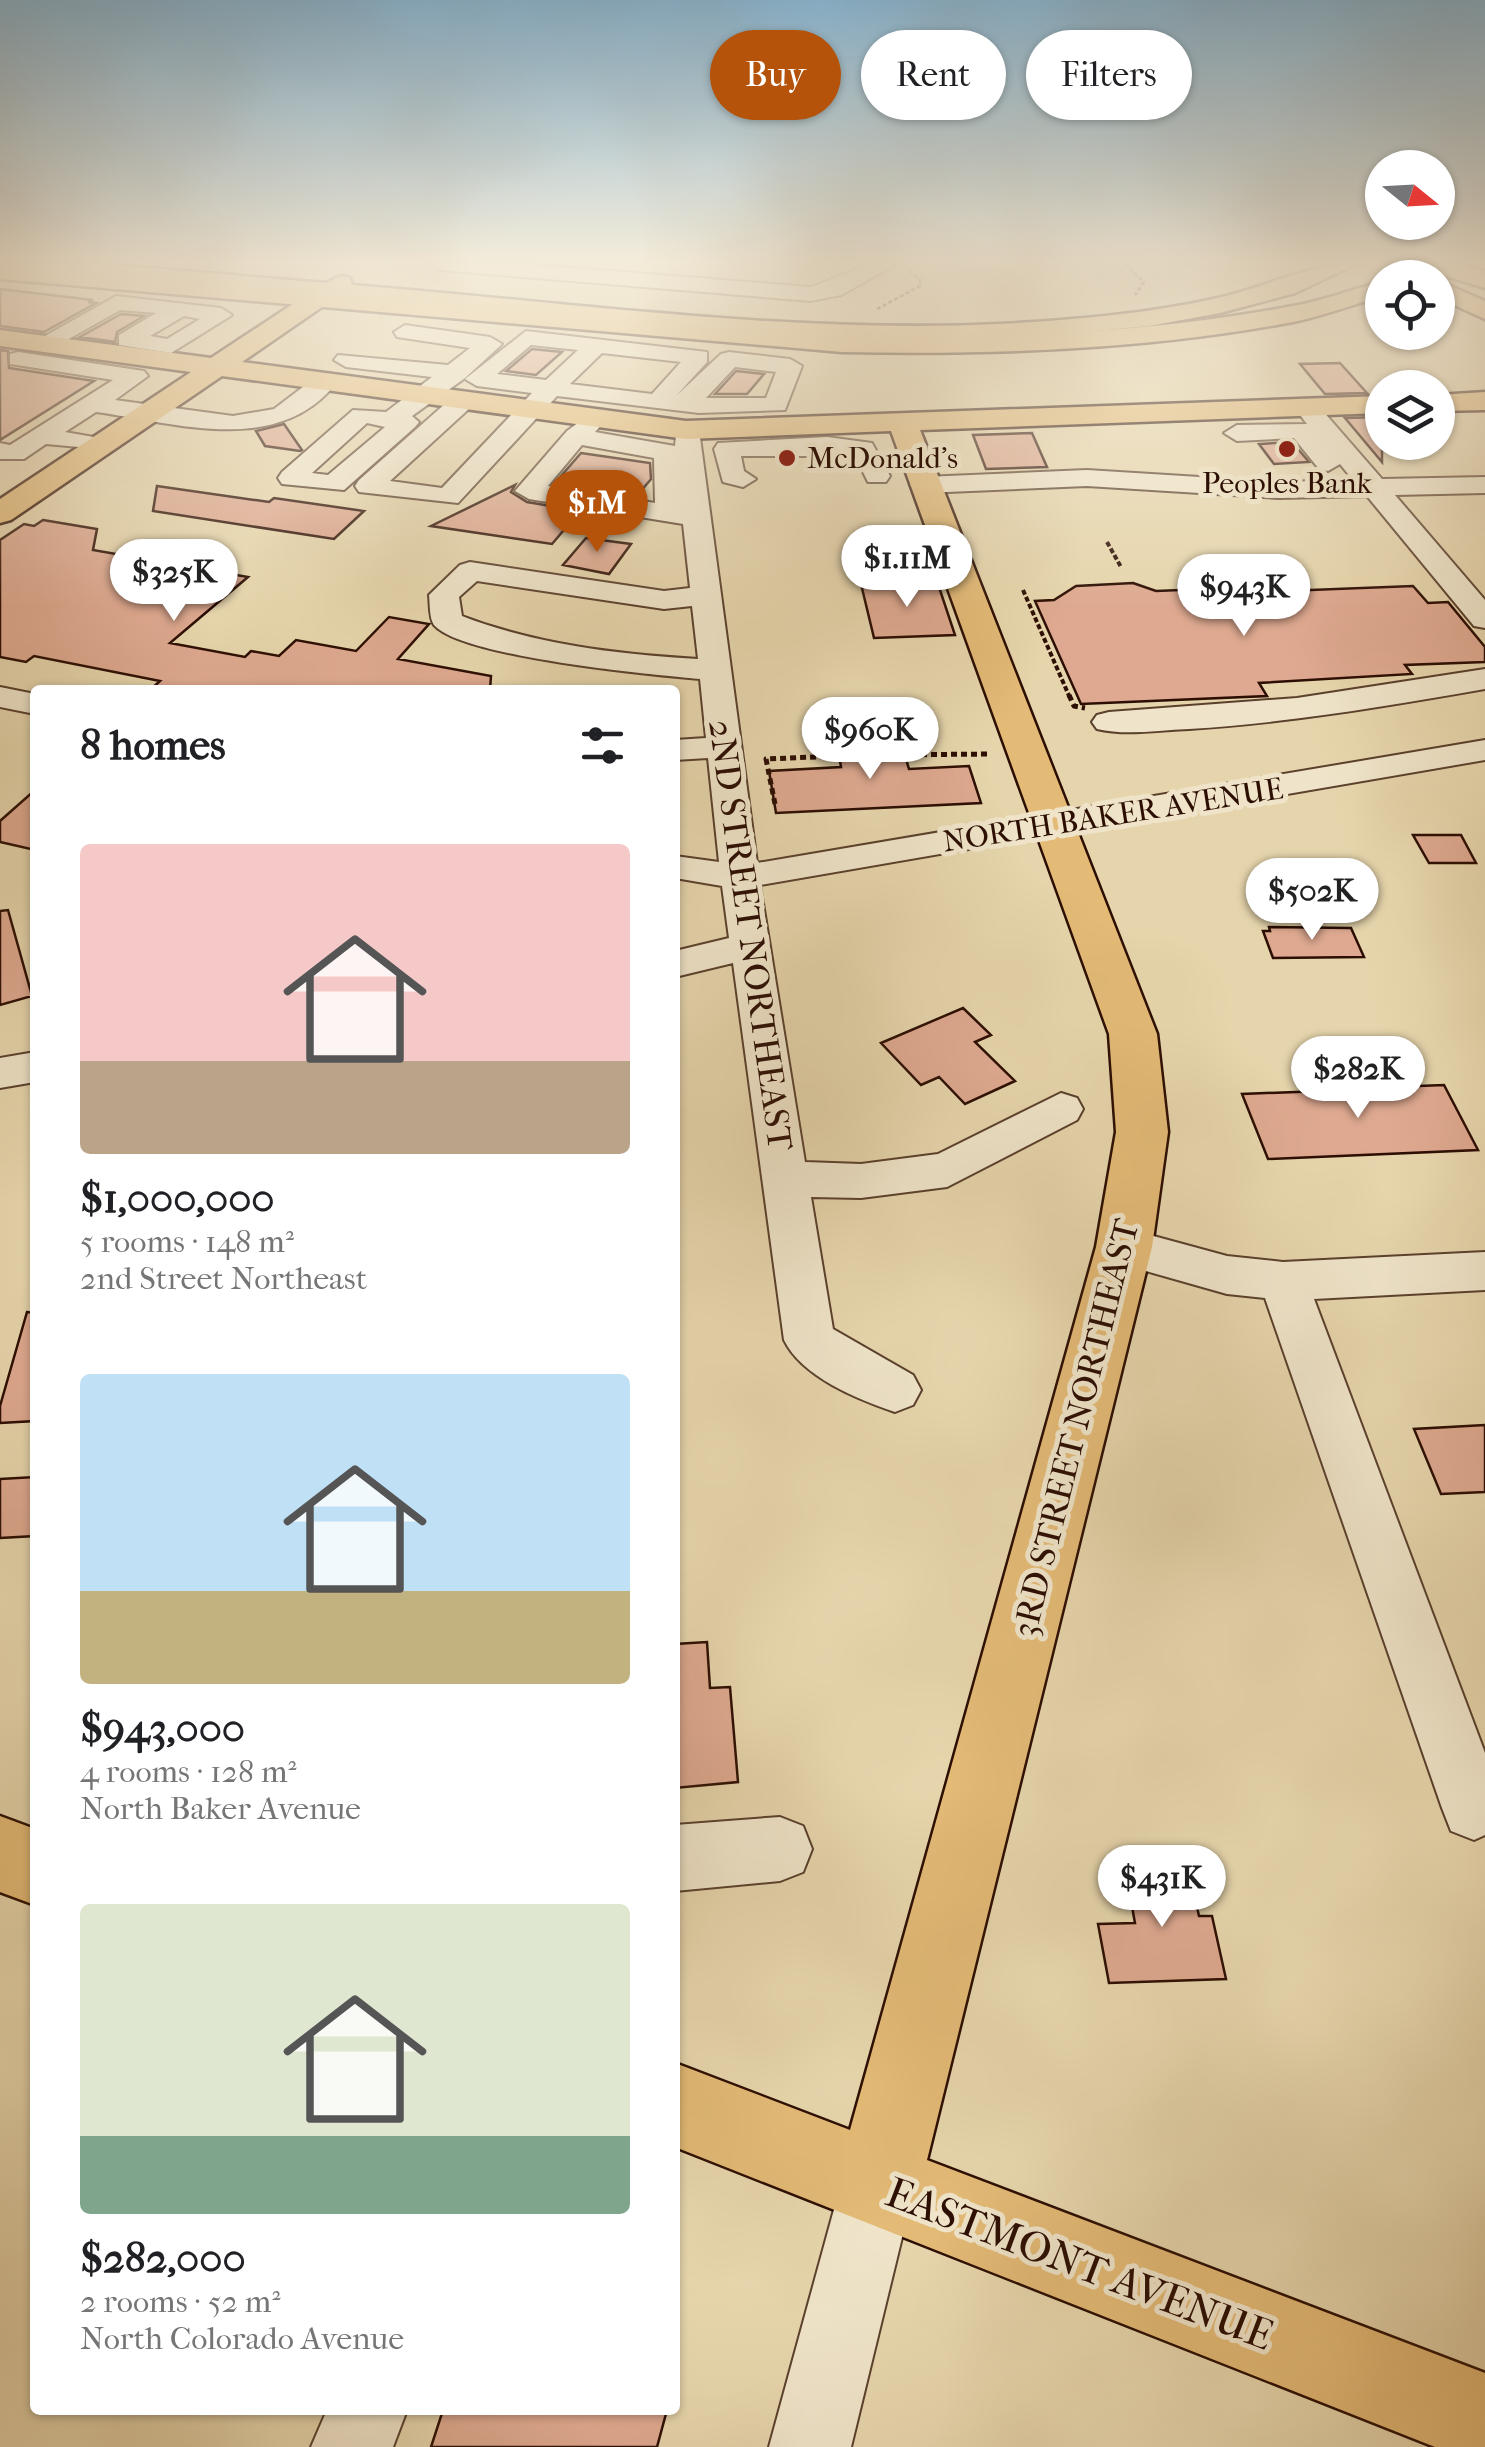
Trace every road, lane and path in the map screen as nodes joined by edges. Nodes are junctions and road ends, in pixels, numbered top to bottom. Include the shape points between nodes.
1 (133, 378) edge
2 (203, 378) edge
3 (295, 378) edge
4 (400, 378) edge
5 (468, 378) edge
6 (477, 378) edge
7 (562, 378) edge
8 (680, 378) edge
9 (324, 382) junction
10 (551, 389) junction
11 (423, 396) junction
12 (456, 397) junction
13 (1485, 401) edge
14 (658, 402) junction
15 (1455, 402) edge
16 (92, 404) junction
17 (1365, 409) edge
18 (152, 412) junction
19 (686, 418) junction
20 (390, 420) junction
21 (517, 424) junction
22 (902, 425) junction
23 (585, 428) junction
24 (1293, 428) junction
25 (1238, 434) dead end
26 (41, 436) junction
27 (102, 445) junction
28 (0, 451) edge
29 (400, 459) junction
30 (455, 467) junction
31 (878, 476) dead end
32 (1323, 476) dead end
33 (742, 479) dead end
34 (373, 483) junction
35 (0, 484) edge
36 (334, 484) junction
37 (924, 485) junction
38 (1373, 488) junction
39 (1482, 488) edge
40 (36, 489) junction
41 (658, 512) junction
42 (0, 513) edge
43 (696, 518) junction
44 (1107, 542) dead end
45 (1121, 567) dead end
46 (1023, 590) dead end
47 (444, 595) junction
48 (706, 596) junction
49 (664, 600) junction
50 (1485, 619) edge
51 (590, 620) dead end
52 (644, 629) dead end
53 (715, 670) junction
54 (1485, 680) edge
55 (0, 698) edge
56 (30, 703) edge
57 (1108, 722) joint
58 (724, 748) junction
59 (680, 750) edge
60 (1485, 750) edge
61 (997, 753) dead end
62 (881, 754) dead end
63 (839, 756) dead end
64 (775, 804) dead end
65 (1053, 826) junction
66 (680, 870) edge
67 (746, 914) junction
68 (680, 930) edge
69 (680, 960) edge
70 (30, 1068) edge
71 (0, 1073) edge
72 (1060, 1108) dead end
73 (785, 1179) junction
74 (1124, 1247) junction
75 (1485, 1271) edge
76 (1283, 1281) junction
77 (895, 1390) dead end
78 (1474, 1808) dead end
79 (780, 1849) dead end
80 (0, 1854) edge
81 (680, 1858) edge
82 (30, 1865) edge
83 (680, 2108) edge
84 (878, 2184) junction
85 (365, 2415) edge
86 (1485, 2420) edge
87 (352, 2447) edge
88 (810, 2447) edge

1 - 16 street
2 - 18 main road
3 - 9 main road
4 - 12 street
5 - 12 street
6 - 10 street
7 - 10 street
8 - 14 street
9 - 11 main road
9 - 18 street via 282,415 232,424
10 - 14 street
10 - 21 street
11 - 12 main road
11 - 20 street
12 - 21 main road
12 - 29 street
13 - 15 main road
14 - 19 street
16 - 18 street
16 - 26 street
17 - 24 main road
18 - 27 main road
19 - 22 main road
19 - 23 main road
19 - 43 street, 2ND STREET NORTHEAST
20 - 36 street via 406,422
20 - 36 street via 362,416 291,478
21 - 23 main road
21 - 30 street
22 - 24 main road
22 - 37 main road, 3RD STREET NORTHEAST
23 - 41 street via 667,452 669,497
23 - 41 street via 529,491
24 - 25 street
24 - 32 street via 1335,471
24 - 38 street
26 - 27 street
26 - 28 street via 16,454
27 - 40 main road
29 - 30 street
29 - 34 street
30 - 34 street via 454,479 435,486
31 - 33 street via 863,449 848,446 727,450 732,476
34 - 36 street
35 - 40 street
37 - 38 street via 1086,478 1279,490
37 - 65 main road, 3RD STREET NORTHEAST
38 - 39 street
38 - 50 street
40 - 42 main road
41 - 43 street
43 - 48 street, 2ND STREET NORTHEAST
44 - 45 path
46 - 57 path via 1074,706
47 - 49 street via 470,571
47 - 51 street
47 - 53 street via 448,621 501,641
48 - 49 street
48 - 53 street, 2ND STREET NORTHEAST
49 - 52 street via 670,609 666,620
53 - 58 street, 2ND STREET NORTHEAST
54 - 57 street via 1216,720
55 - 56 street
58 - 59 street
58 - 67 street, 2ND STREET NORTHEAST
60 - 65 street, NORTH BAKER AVENUE
61 - 62 path
63 - 64 path via 766,759
65 - 67 street, NORTH BAKER AVENUE
65 - 74 main road, 3RD STREET NORTHEAST via 1133,1034 1142,1132
66 - 67 street
67 - 68 street
67 - 69 street
67 - 73 street, 2ND STREET NORTHEAST
70 - 71 street
72 - 73 street via 947,1170 861,1182
73 - 77 street, 2ND STREET NORTHEAST via 808,1340
74 - 76 street via 1228,1275
74 - 84 main road, 3RD STREET NORTHEAST
75 - 76 street
76 - 78 street
79 - 81 street
80 - 82 main road
83 - 84 main road, EASTMONT AVENUE
84 - 86 main road, EASTMONT AVENUE
84 - 88 street, 3RD STREET NORTHEAST
85 - 87 street

